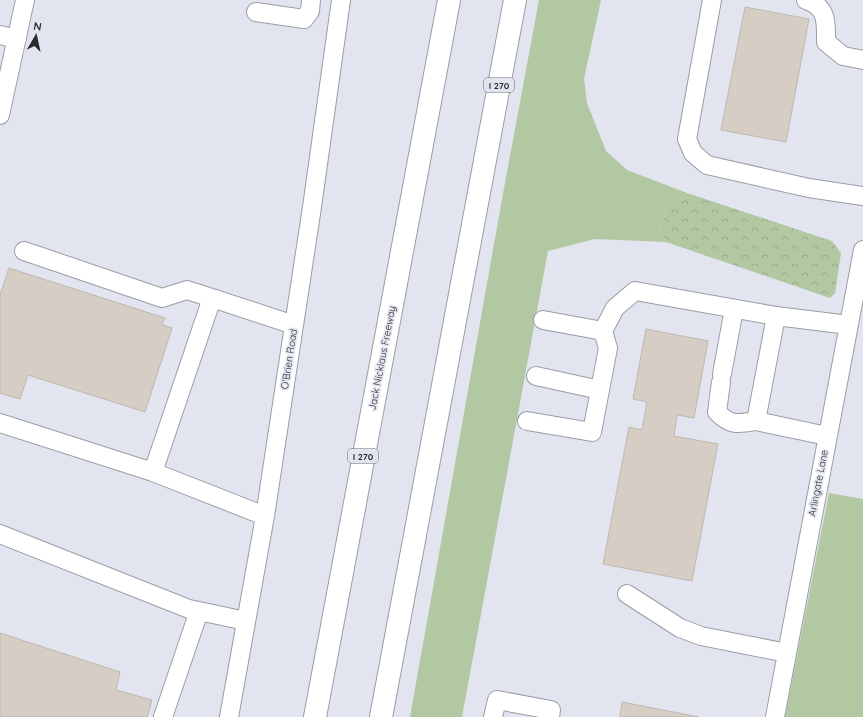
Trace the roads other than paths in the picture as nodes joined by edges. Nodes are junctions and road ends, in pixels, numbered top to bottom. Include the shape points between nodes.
1 (25, 0) edge
2 (312, 0) edge
3 (341, 0) edge
4 (449, 0) edge
5 (515, 0) edge
6 (712, 0) edge
7 (806, 0) edge
8 (256, 12) dead end
9 (8, 37) edge
10 (863, 60) edge
11 (0, 115) edge
12 (863, 196) edge
13 (863, 250) edge
14 (24, 251) dead end
15 (212, 298) junction
16 (734, 309) junction
17 (776, 316) junction
18 (543, 320) dead end
19 (294, 325) junction
20 (849, 325) junction
21 (603, 331) junction
22 (536, 376) dead end
23 (600, 390) junction
24 (527, 421) dead end
25 (756, 421) junction
26 (0, 423) edge
27 (827, 436) junction
28 (153, 472) junction
29 (265, 516) junction
30 (0, 534) edge
31 (627, 594) dead end
32 (199, 611) junction
33 (246, 621) junction
34 (787, 653) junction
35 (163, 717) edge
36 (229, 717) edge
37 (314, 717) edge
38 (381, 717) edge
39 (493, 717) edge
40 (550, 717) edge
41 (775, 717) edge

1 - 9 street
2 - 8 street via 310,11 304,19
3 - 19 street, O'Brien Road
4 - 37 highway, Jack Nicklaus Freeway / I 270
5 - 38 highway, I 270
6 - 12 street via 687,139 693,153 707,165 809,188
7 - 10 street via 815,3 826,18 826,42 843,56
9 - 11 street
13 - 20 street, Arlingate Lane
14 - 15 street via 162,298 187,290
15 - 19 street
15 - 28 street
16 - 17 street
16 - 21 street via 635,291 615,308
16 - 25 street via 717,412 725,421 739,424
17 - 20 street
17 - 25 street
18 - 21 street
19 - 29 street, O'Brien Road
20 - 27 street, Arlingate Lane
21 - 23 street via 608,348
22 - 23 street
23 - 24 street via 592,432
25 - 27 street
26 - 28 street
27 - 34 street, Arlingate Lane
28 - 29 street
29 - 33 street, O'Brien Road
30 - 32 street
31 - 34 street via 680,628 701,636
32 - 33 street
32 - 35 street
33 - 36 street, O'Brien Road
34 - 41 street, Arlingate Lane
39 - 40 street via 497,700 551,710

